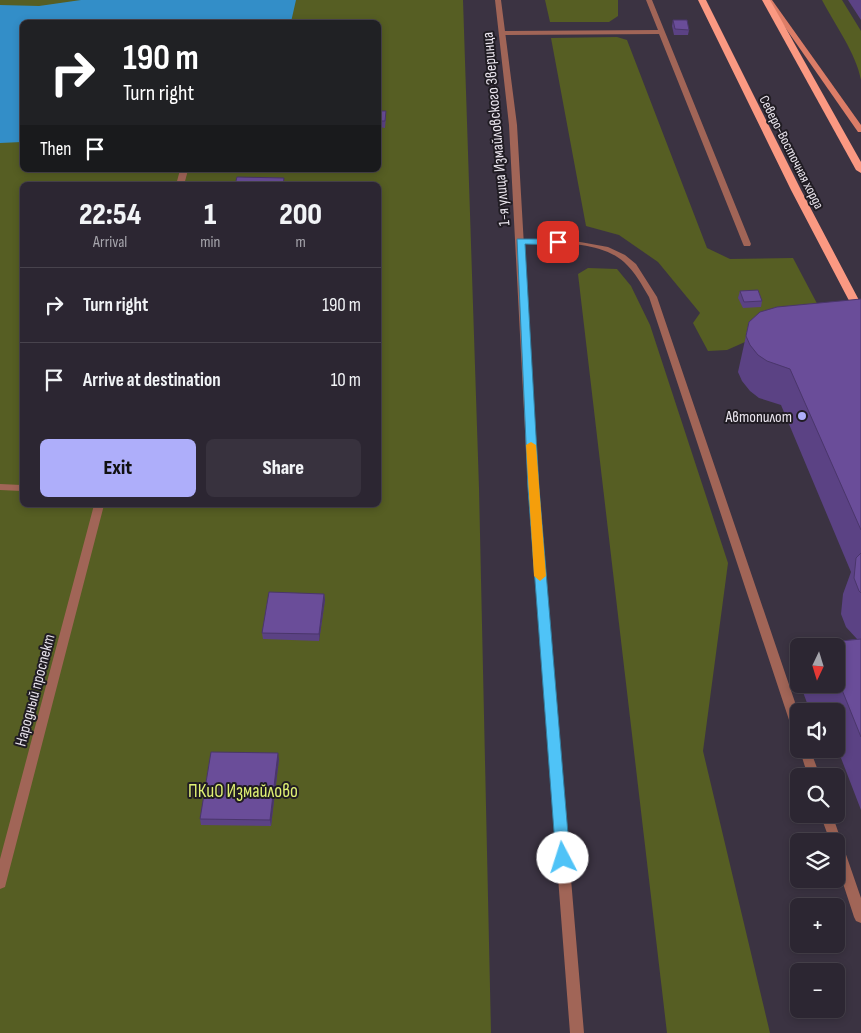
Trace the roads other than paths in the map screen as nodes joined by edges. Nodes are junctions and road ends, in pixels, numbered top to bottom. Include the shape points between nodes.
1 (498, 0) edge
2 (649, 0) edge
3 (702, 0) edge
4 (767, 0) edge
5 (661, 32) junction
6 (502, 34) junction
7 (861, 130) edge
8 (861, 170) edge
9 (520, 241) junction
10 (747, 244) dead end
11 (861, 314) edge
12 (0, 487) edge
13 (20, 488) edge
14 (98, 507) edge
15 (790, 705) edge
16 (845, 869) edge
17 (0, 883) edge
18 (861, 917) edge
19 (578, 1033) edge

1 - 6 street, 1-я улица Измайловского Зверинца
2 - 5 street
3 - 11 main road, Северо-Восточная хорда
4 - 7 main road
4 - 8 main road
5 - 6 street
5 - 10 street
6 - 9 street, 1-я улица Измайловского Зверинца via 513,126
9 - 15 street via 578,242 616,253 640,274 653,297
9 - 19 street, 1-я улица Измайловского Зверинца via 533,488
12 - 13 street
14 - 17 street, Народный проспект
16 - 18 street

